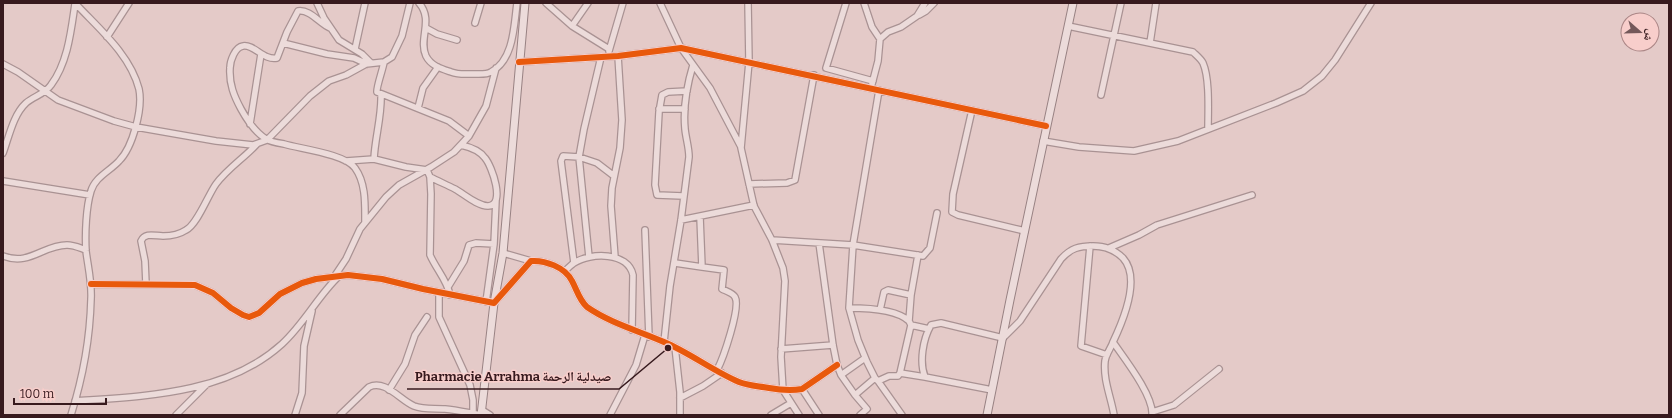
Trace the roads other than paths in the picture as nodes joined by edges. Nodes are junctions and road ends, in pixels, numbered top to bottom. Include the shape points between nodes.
1 (75, 3) edge
2 (128, 3) edge
3 (317, 3) edge
4 (365, 3) edge
5 (410, 3) edge
6 (419, 3) edge
7 (481, 3) edge
8 (517, 3) edge
9 (526, 3) edge
10 (546, 3) edge
11 (588, 3) edge
12 (623, 3) edge
13 (660, 3) edge
14 (748, 3) edge
15 (846, 3) edge
16 (864, 3) edge
17 (925, 3) edge
18 (934, 3) edge
19 (1073, 3) edge
20 (1121, 3) edge
21 (1156, 3) edge
22 (1371, 3) edge
23 (917, 16) junction
24 (475, 23) dead end
25 (572, 26) junction
26 (1068, 26) junction
27 (330, 28) junction
28 (426, 28) junction
29 (1114, 36) junction
30 (107, 37) junction
31 (880, 39) junction
32 (457, 40) dead end
33 (283, 42) junction
34 (1150, 43) junction
35 (681, 48) junction
36 (355, 49) junction
37 (609, 49) junction
38 (261, 54) junction
39 (618, 56) junction
40 (601, 57) junction
41 (609, 57) junction
42 (384, 62) junction
43 (519, 62) junction
44 (748, 62) junction
45 (3, 64) edge
46 (369, 64) junction
47 (693, 65) junction
48 (438, 67) junction
49 (496, 68) junction
50 (814, 75) junction
51 (872, 84) junction
52 (879, 90) junction
53 (687, 91) junction
54 (46, 92) junction
55 (381, 94) junction
56 (1101, 95) dead end
57 (418, 108) junction
58 (659, 109) junction
59 (685, 109) junction
60 (972, 110) junction
61 (250, 124) junction
62 (1046, 126) junction
63 (136, 127) junction
64 (1208, 129) junction
65 (469, 136) junction
66 (267, 140) junction
67 (1043, 141) junction
68 (257, 144) junction
69 (461, 145) junction
70 (741, 148) junction
71 (3, 153) edge
72 (579, 157) junction
73 (374, 159) junction
74 (346, 161) junction
75 (427, 170) junction
76 (614, 176) junction
77 (430, 178) junction
78 (3, 181) edge
79 (749, 184) junction
80 (90, 195) junction
81 (683, 196) junction
82 (1252, 196) dead end
83 (496, 200) junction
84 (754, 205) junction
85 (937, 213) dead end
86 (700, 217) junction
87 (682, 220) junction
88 (365, 222) junction
89 (645, 230) dead end
90 (1025, 231) junction
91 (772, 240) junction
92 (819, 243) junction
93 (494, 244) junction
94 (853, 245) junction
95 (1090, 246) junction
96 (1109, 248) junction
97 (86, 250) junction
98 (503, 253) junction
99 (918, 255) junction
100 (3, 256) edge
101 (589, 257) junction
102 (616, 257) junction
103 (531, 261) junction
104 (574, 263) junction
105 (675, 263) junction
106 (702, 267) junction
107 (565, 271) junction
108 (336, 276) junction
109 (91, 284) junction
110 (146, 284) junction
111 (448, 287) junction
112 (439, 292) junction
113 (450, 295) junction
114 (911, 295) junction
115 (486, 302) junction
116 (494, 303) junction
117 (849, 308) junction
118 (312, 310) junction
119 (880, 310) junction
120 (427, 316) dead end
121 (910, 323) junction
122 (929, 329) junction
123 (632, 330) junction
124 (647, 336) junction
125 (1003, 338) junction
126 (664, 342) junction
127 (1113, 342) junction
128 (833, 345) junction
129 (675, 347) junction
130 (781, 349) junction
131 (1107, 355) junction
132 (865, 358) junction
133 (837, 365) junction
134 (1219, 370) dead end
135 (720, 372) junction
136 (900, 373) junction
137 (841, 375) junction
138 (925, 377) junction
139 (877, 379) junction
140 (207, 384) junction
141 (802, 389) junction
142 (389, 390) junction
143 (783, 390) junction
144 (992, 390) junction
145 (855, 395) junction
146 (680, 398) junction
147 (76, 402) junction
148 (791, 403) junction
149 (867, 409) junction
150 (473, 413) junction
151 (482, 413) edge
152 (1152, 414) edge
153 (71, 415) edge
154 (176, 415) edge
155 (295, 415) edge
156 (340, 415) edge
157 (490, 415) edge
158 (610, 415) edge
159 (680, 415) edge
160 (771, 415) edge
161 (800, 415) edge
162 (819, 415) edge
163 (860, 415) edge
164 (871, 415) edge
165 (902, 415) edge
166 (987, 415) edge
167 (1114, 415) edge

1 - 30 street
1 - 54 street via 62,63
2 - 30 street
3 - 27 street
4 - 36 street
5 - 42 street via 396,52
6 - 28 street via 426,16
7 - 24 street
8 - 49 street via 509,50
9 - 43 main road
10 - 25 street
11 - 25 street
12 - 37 street
13 - 35 street
14 - 44 street
15 - 51 street via 826,68
16 - 31 street via 872,27
17 - 23 street
18 - 23 street
19 - 26 main road
20 - 29 street
21 - 34 street
22 - 64 street via 1340,53 1322,76 1303,91
23 - 31 street
25 - 37 street
26 - 29 street
26 - 62 main road
27 - 33 street via 307,12 299,10
27 - 36 street via 338,40
28 - 32 street
28 - 48 street via 426,56
29 - 34 street
29 - 56 street
30 - 63 street via 126,62 139,90
31 - 51 street
33 - 38 street via 277,58
33 - 46 street via 327,54 354,58
34 - 64 street via 1189,50 1203,63
35 - 39 street
35 - 44 street
35 - 47 street
36 - 46 street
37 - 41 street
38 - 61 street
38 - 61 street via 243,46 237,50 231,64 232,90
39 - 41 street
39 - 76 street via 622,120
40 - 41 street
40 - 43 street
40 - 72 street
42 - 46 street
42 - 55 street via 376,90
43 - 98 main road
44 - 50 street
44 - 70 street
45 - 54 street
46 - 66 street via 328,81 318,88
47 - 53 street
47 - 70 street via 710,88
48 - 49 street via 461,74 487,74
48 - 57 street via 423,88
49 - 65 street via 486,106
50 - 51 street
50 - 79 street via 795,180 787,183
51 - 52 street
52 - 60 street
52 - 94 street
53 - 58 street via 664,92
53 - 59 street
54 - 63 street via 74,107
54 - 71 street via 34,97 17,115
55 - 57 street
55 - 73 street via 381,115
57 - 65 street via 449,121
58 - 59 street
58 - 81 street via 655,192 660,196
59 - 81 street via 689,157
60 - 62 street
60 - 90 street via 953,194 952,212
61 - 66 street
62 - 67 main road
63 - 68 street via 216,141
63 - 80 street via 124,155 95,182
64 - 67 street via 1178,141 1134,151 1079,147
65 - 69 street
66 - 68 street
66 - 74 street
67 - 90 main road
68 - 110 street via 224,174 188,230 142,238
69 - 75 street
69 - 83 street via 479,152 490,164 495,178
70 - 79 street
72 - 76 street via 597,163
72 - 101 street
72 - 104 street via 565,155 560,158
73 - 74 street
73 - 75 street
74 - 88 street via 355,168 362,184
75 - 77 street
75 - 88 street via 399,185
76 - 102 street via 612,206
77 - 83 street via 484,206 492,206
77 - 111 street via 430,256
78 - 80 street
79 - 84 street
80 - 97 street
81 - 87 street
82 - 96 street via 1157,225
83 - 93 street
84 - 86 street
84 - 91 street
85 - 99 street via 930,248 923,256
86 - 87 street
86 - 106 street
87 - 105 street
88 - 108 street
89 - 124 street
90 - 125 main road
91 - 92 street
91 - 130 street via 783,268 785,281
92 - 94 street
92 - 128 street
93 - 111 street via 469,245 464,261
93 - 115 street
94 - 99 street
94 - 117 street
95 - 96 street
95 - 125 street via 1068,251 1020,321
95 - 131 street via 1081,346
96 - 127 street via 1124,260 1131,274 1127,307
97 - 100 street via 67,245 20,260
97 - 109 street
98 - 103 street
98 - 116 main road
99 - 114 street
101 - 102 street
101 - 104 street
102 - 123 street via 632,270
103 - 107 street via 543,261
103 - 116 street
104 - 107 street
105 - 106 street
105 - 126 street
106 - 135 street via 724,270 722,289 733,294 736,299
107 - 123 street via 586,306
108 - 110 street via 316,279 288,290 259,313 249,317 195,285
108 - 112 street via 364,276
108 - 118 street
109 - 110 street
109 - 147 street via 88,343
111 - 113 street
112 - 113 street
112 - 150 street via 439,317 470,385
113 - 115 street
114 - 119 street via 888,290 884,292
114 - 121 street
115 - 116 street
116 - 151 main road
117 - 119 street
117 - 132 street
118 - 140 street via 266,358 228,377
118 - 155 street via 304,346 302,393
119 - 121 street via 905,318
120 - 142 street via 415,335 405,364
121 - 122 street
121 - 136 street
122 - 125 street via 934,323 941,323
122 - 138 street via 922,363
123 - 124 street
124 - 126 street
124 - 158 street via 636,365
125 - 144 main road
126 - 129 street
127 - 131 street
127 - 152 street via 1140,380
128 - 130 street
128 - 133 street
129 - 135 street
129 - 146 street
130 - 143 street
131 - 167 street via 1105,375
132 - 137 street
132 - 139 street
133 - 137 street
133 - 141 street
134 - 152 street via 1174,405
135 - 143 street via 740,382
135 - 146 street via 703,386
136 - 138 street
136 - 139 street via 898,376
137 - 145 street
138 - 144 street
139 - 145 street
139 - 165 street
140 - 147 street via 138,396
140 - 154 street
141 - 143 street
141 - 162 street
142 - 150 street via 414,406
142 - 156 street via 377,384 369,387
143 - 148 street
144 - 166 main road
145 - 149 street
146 - 159 street
147 - 153 street
148 - 160 street
148 - 161 street
149 - 163 street
149 - 164 street
150 - 151 street
151 - 157 street

